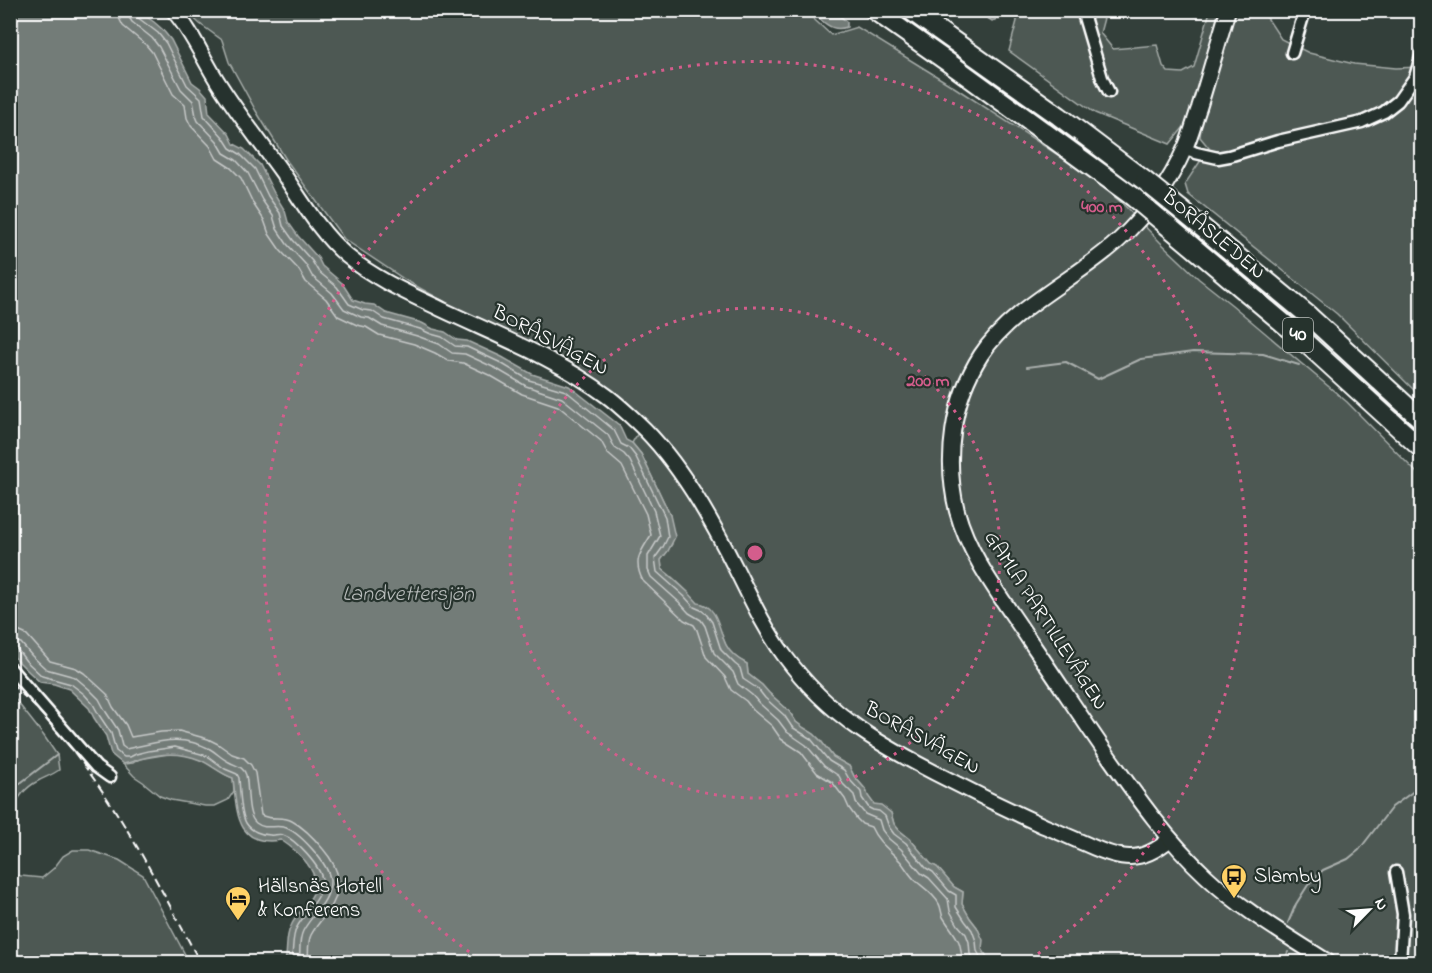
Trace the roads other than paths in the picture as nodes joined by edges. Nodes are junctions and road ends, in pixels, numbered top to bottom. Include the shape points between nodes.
1 (172, 10) edge
2 (872, 10) edge
3 (910, 10) edge
4 (1082, 10) edge
5 (1228, 10) edge
6 (1305, 10) edge
7 (1292, 52) dead end
8 (1422, 54) edge
9 (1108, 92) dead end
10 (1185, 148) junction
11 (1422, 420) edge
12 (1422, 449) edge
13 (10, 668) edge
14 (110, 777) dead end
15 (1170, 839) junction
16 (1396, 872) dead end
17 (1328, 963) edge
18 (1400, 963) edge

1 - 15 street, BORÅSVÄGEN via 302,204 346,255 408,293 568,371 608,397 646,431 696,498 782,653 815,693 841,716 900,756 1104,853 1139,857
2 - 12 highway, BORÅSLEDEN / 40, bridge via 1132,196 1295,333
3 - 11 highway, BORÅSLEDEN / 40, bridge via 1145,181 1309,316
4 - 9 street
5 - 10 street, GAMLA PARTILLEVÄGEN
6 - 7 street
8 - 10 street via 1414,77 1398,101 1362,122 1218,158
10 - 15 street, GAMLA PARTILLEVÄGEN via 1150,205 1119,240 1002,329 989,345 966,384 951,446 956,508 978,561 1130,788
13 - 14 street via 96,767
15 - 17 street, GAMLA PARTILLEVÄGEN via 1234,900
16 - 18 street via 1403,914

